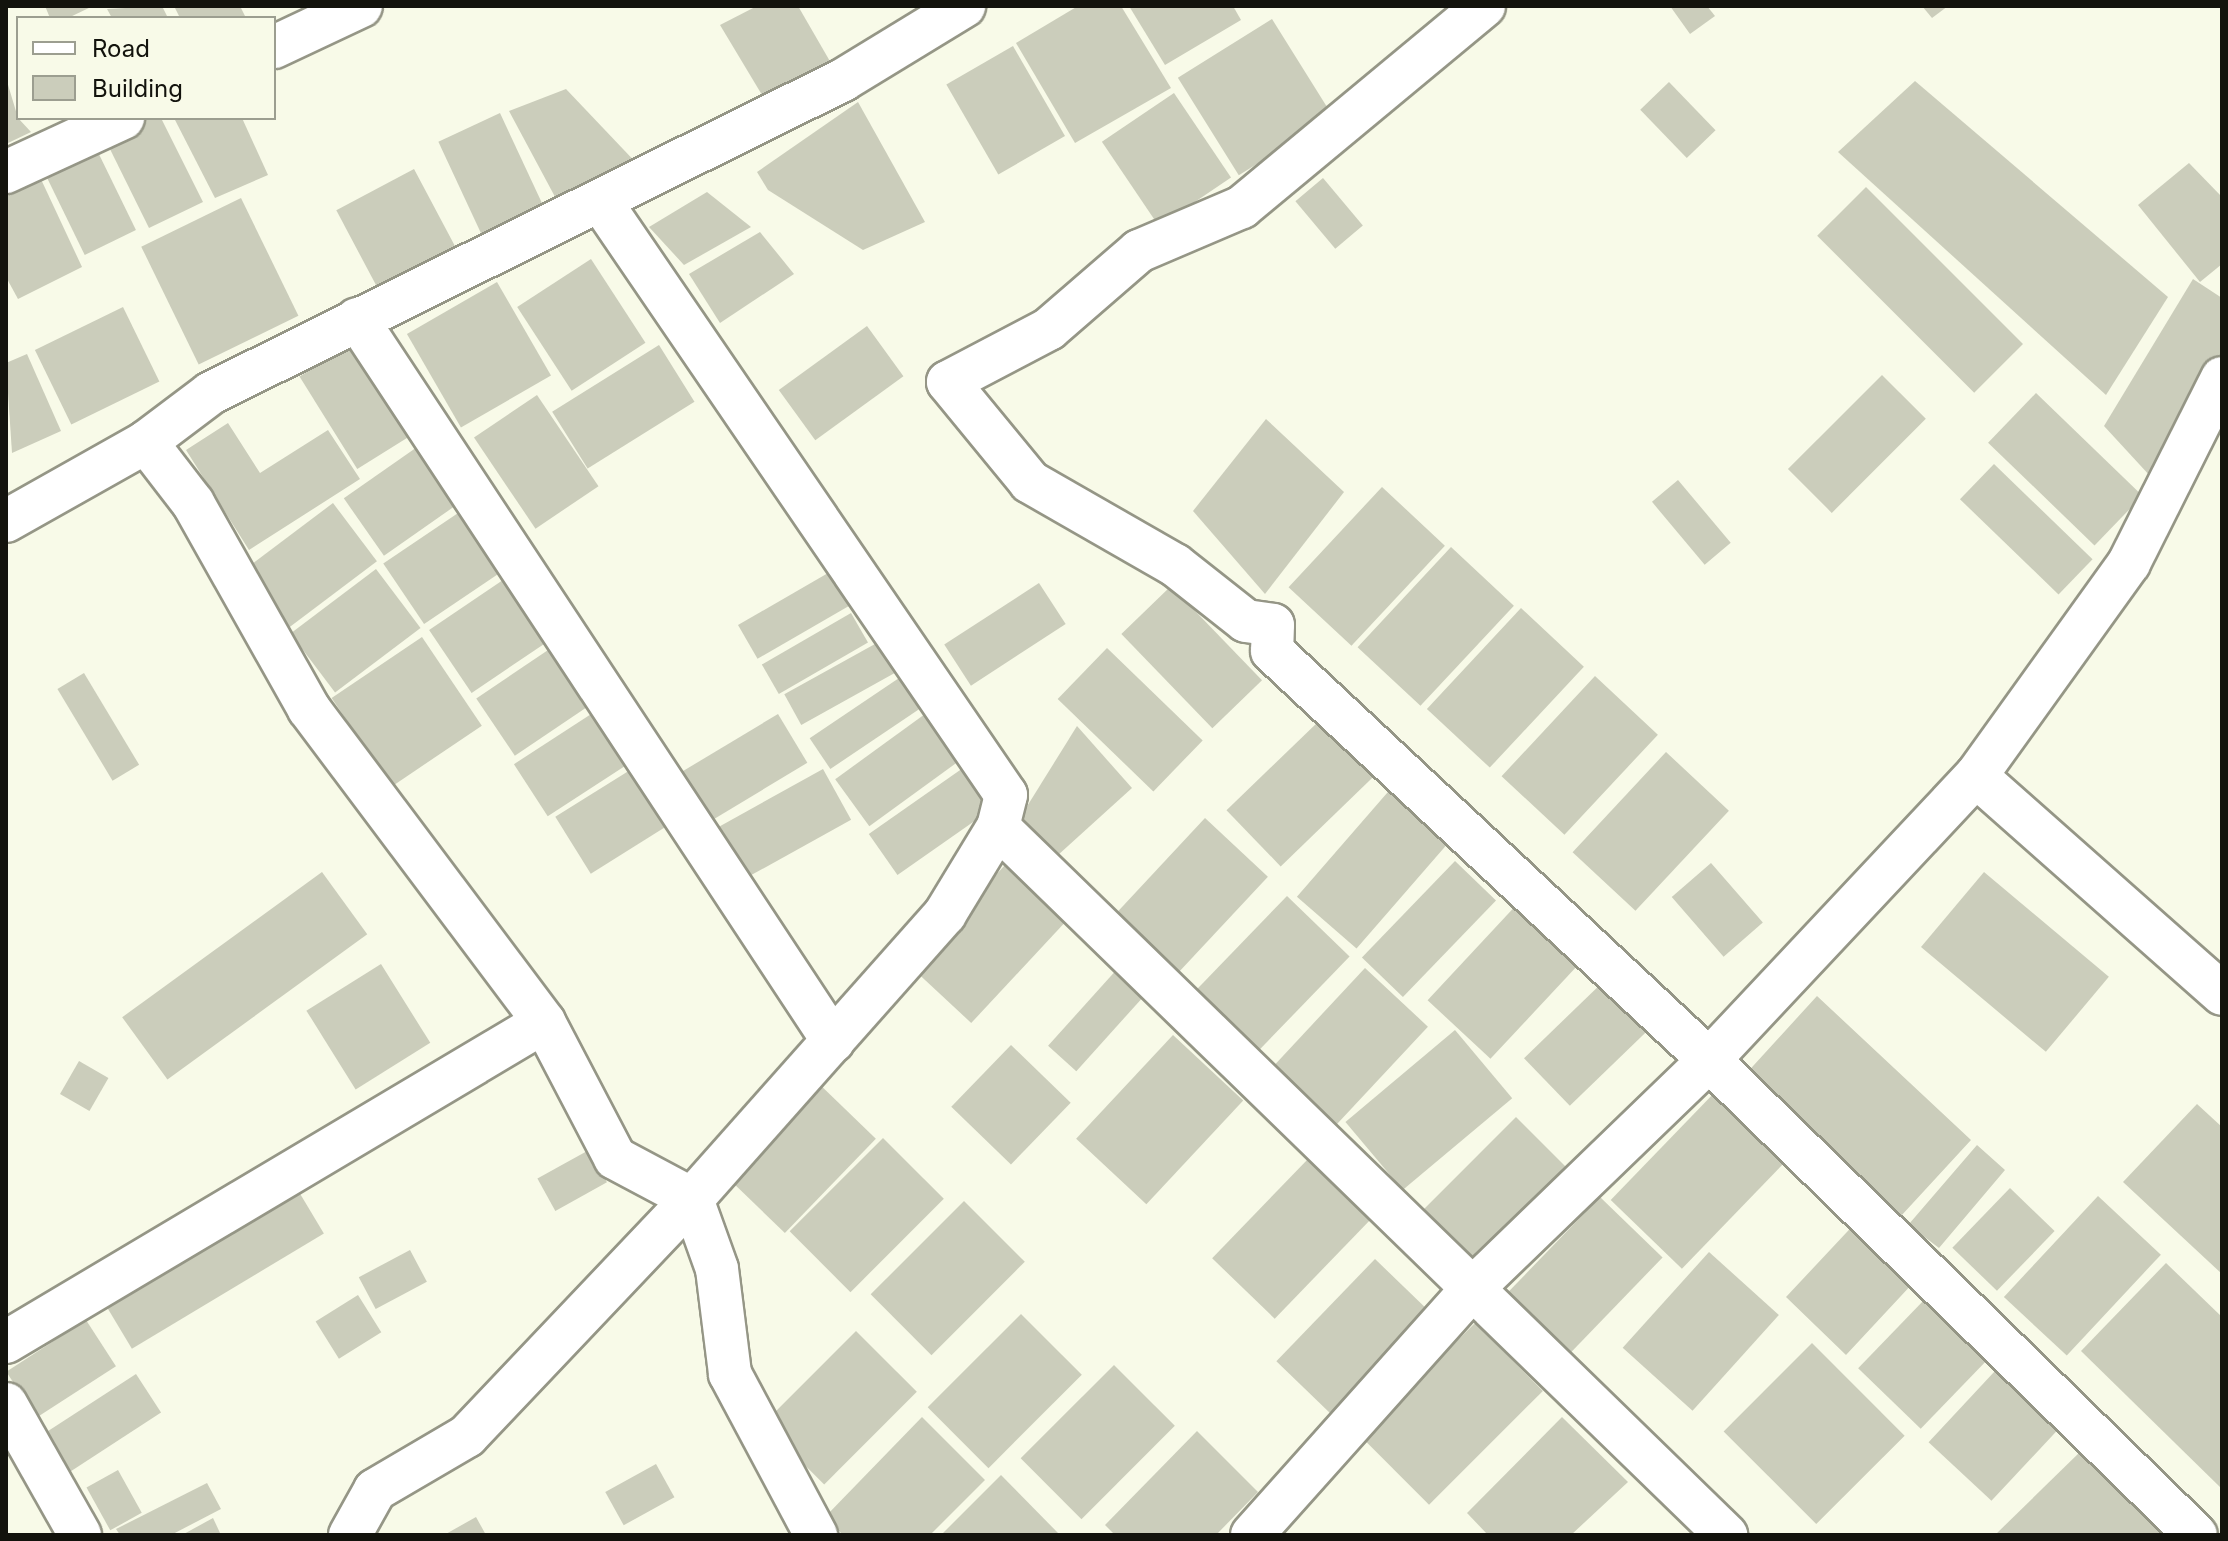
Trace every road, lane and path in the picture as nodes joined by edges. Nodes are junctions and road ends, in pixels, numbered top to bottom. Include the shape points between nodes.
1 (361, 6) edge
2 (964, 6) edge
3 (1484, 6) edge
4 (276, 46) edge
5 (119, 120) edge
6 (6, 172) edge
7 (601, 202) junction
8 (357, 319) junction
9 (2222, 378) edge
10 (146, 442) junction
11 (6, 521) edge
12 (1976, 776) junction
13 (998, 827) junction
14 (2222, 994) edge
15 (544, 1022) junction
16 (833, 1041) junction
17 (1709, 1060) junction
18 (692, 1199) junction
19 (1471, 1290) junction
20 (6, 1342) edge
21 (6, 1404) edge
22 (1257, 1533) edge
23 (80, 1535) edge
24 (350, 1535) edge
25 (816, 1535) edge
26 (1726, 1535) edge
27 (2196, 1535) edge

1 - 4 street
2 - 7 street via 843,80
3 - 17 street via 1242,207 1139,251 1049,329 948,382 1030,482 1175,565 1246,621 1273,625 1272,651
5 - 6 street
7 - 8 street
7 - 13 street via 1006,795
8 - 10 street via 211,393
8 - 16 street
9 - 12 street via 2129,563
10 - 11 street
10 - 15 street via 193,503 309,709
12 - 14 street
12 - 17 street
13 - 16 street via 945,914
13 - 19 street
15 - 18 street via 615,1158
15 - 20 street
16 - 18 street
17 - 19 street
17 - 27 street
18 - 24 street via 467,1436 375,1490
18 - 25 street via 717,1269 730,1374
19 - 22 street
19 - 26 street
21 - 23 street

